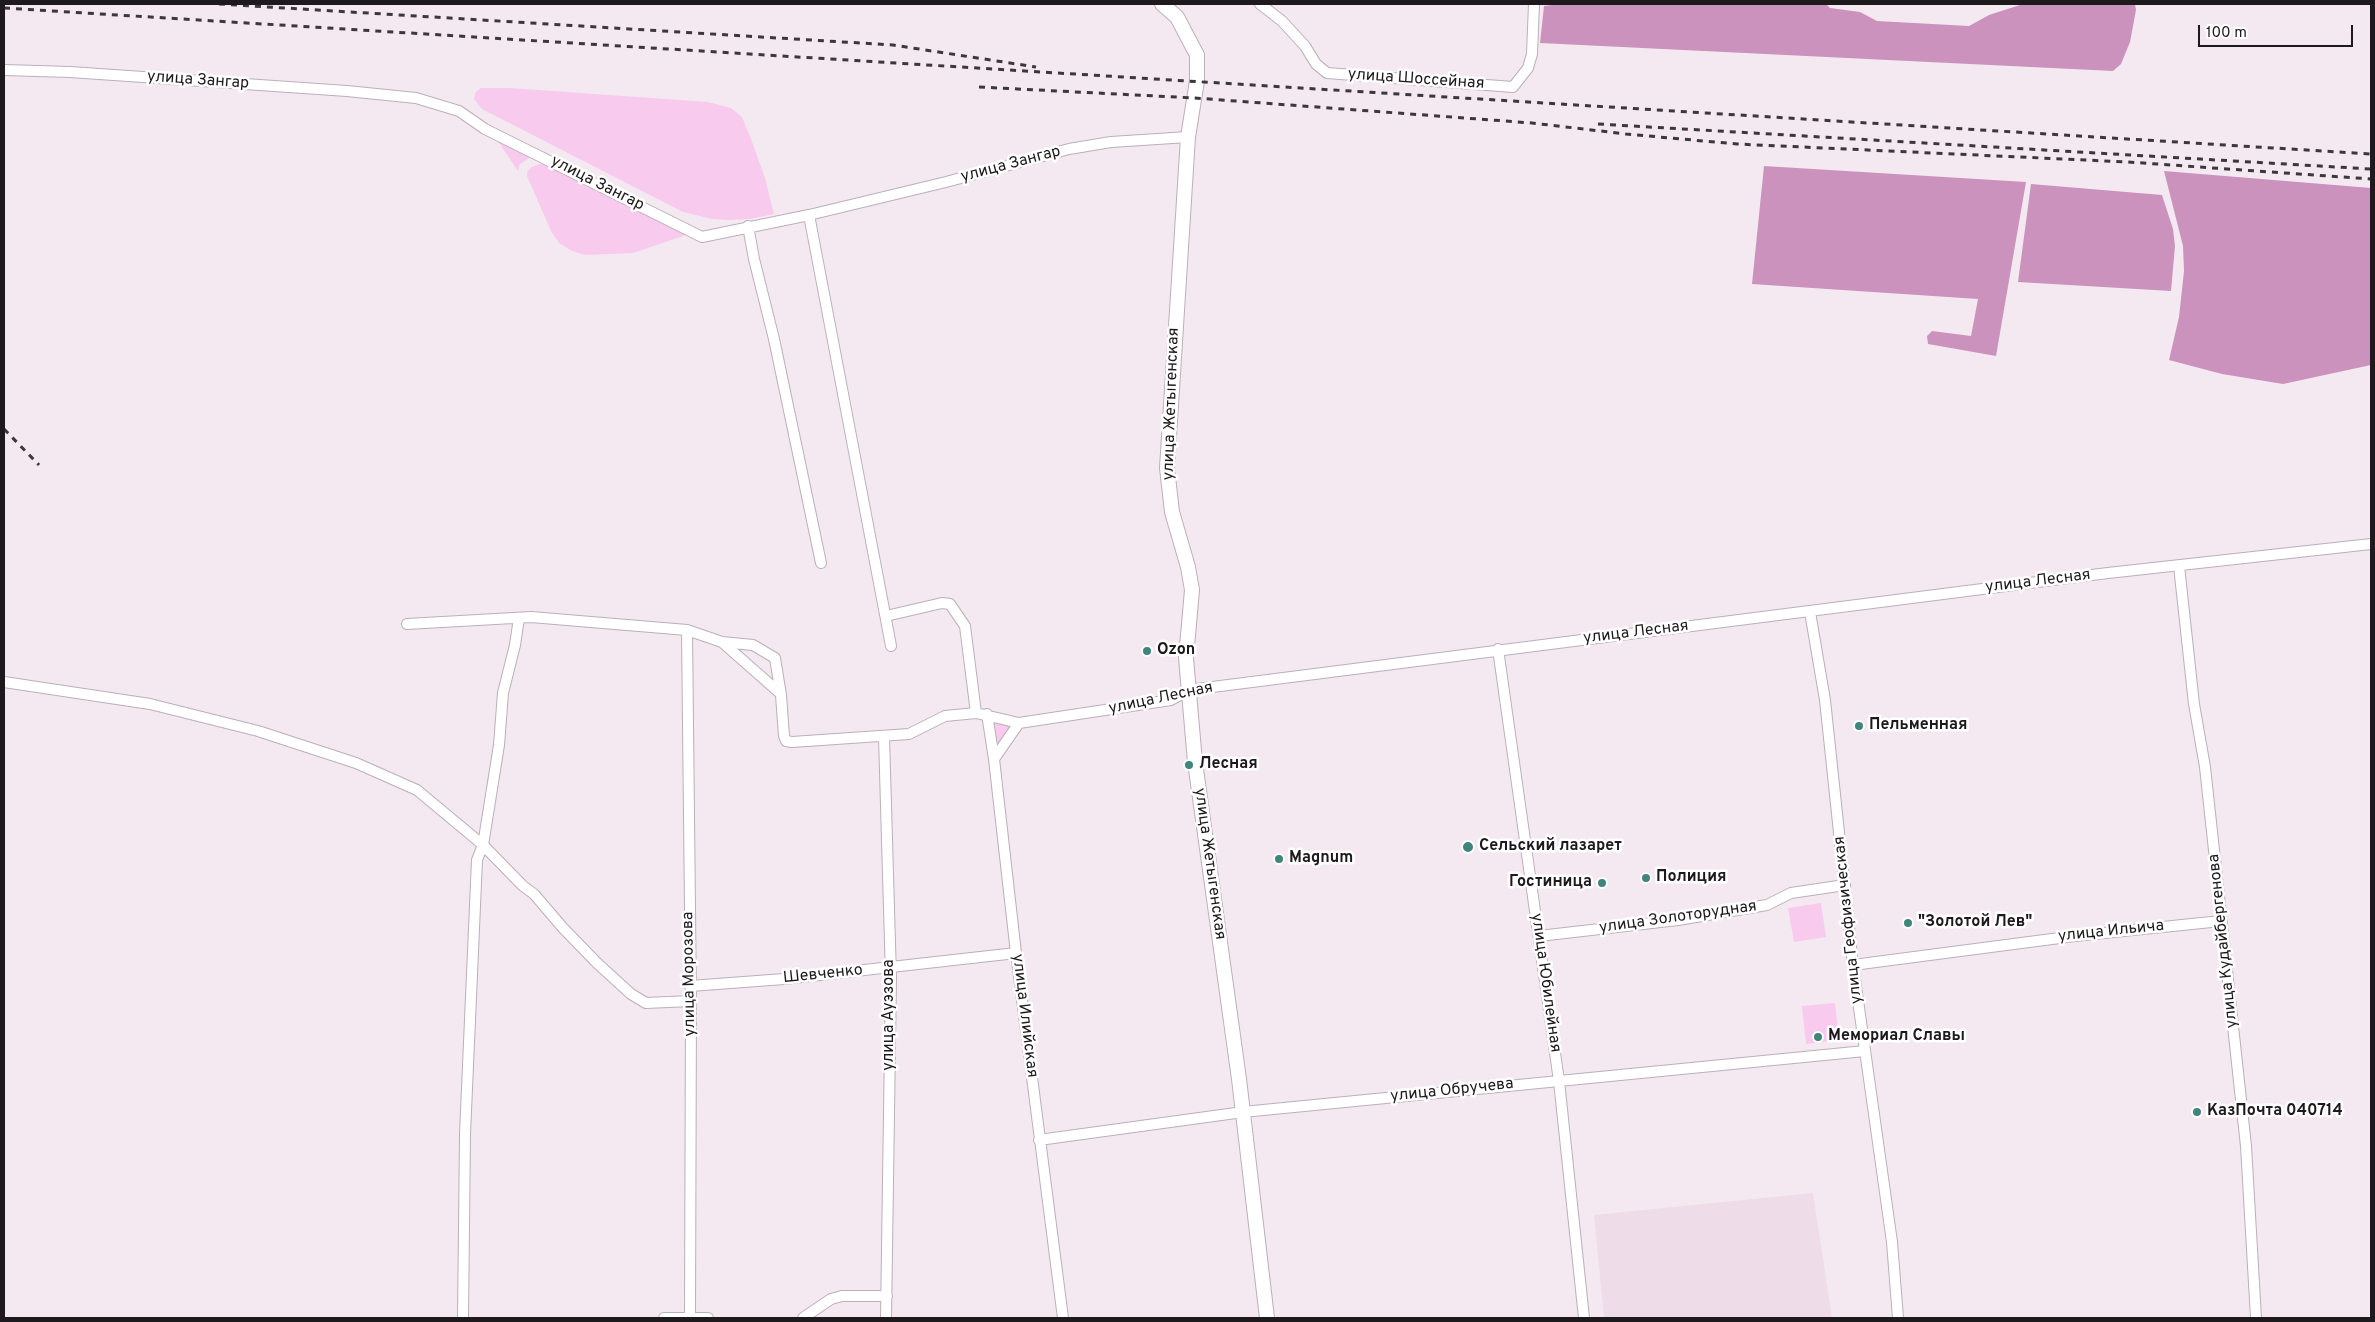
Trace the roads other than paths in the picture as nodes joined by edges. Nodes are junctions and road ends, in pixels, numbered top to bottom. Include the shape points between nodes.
1 (1162, 4) edge
2 (1260, 4) edge
3 (1534, 4) edge
4 (4, 70) edge
5 (1188, 137) junction
6 (809, 214) junction
7 (748, 226) junction
8 (2371, 544) edge
9 (821, 563) dead end
10 (2179, 566) junction
11 (1810, 612) junction
12 (886, 616) junction
13 (520, 618) junction
14 (407, 624) dead end
15 (687, 630) junction
16 (722, 642) junction
17 (891, 646) dead end
18 (1498, 650) junction
19 (4, 682) edge
20 (1189, 690) junction
21 (781, 695) junction
22 (976, 713) junction
23 (987, 714) junction
24 (1019, 723) junction
25 (884, 737) junction
26 (994, 759) junction
27 (484, 845) junction
28 (1845, 885) junction
29 (2221, 921) junction
30 (1539, 936) junction
31 (1016, 953) junction
32 (1853, 964) junction
33 (891, 967) junction
34 (690, 986) junction
35 (691, 1001) junction
36 (1865, 1051) junction
37 (1559, 1081) junction
38 (1242, 1112) junction
39 (1039, 1140) junction
40 (887, 1296) junction
41 (463, 1318) edge
42 (664, 1318) edge
43 (690, 1318) edge
44 (708, 1318) edge
45 (803, 1318) edge
46 (886, 1318) edge
47 (1062, 1318) edge
48 (1267, 1318) edge
49 (1584, 1318) edge
50 (1898, 1318) edge
51 (2256, 1318) edge

1 - 5 main road, улица Жетыгенская via 1177,17 1197,55 1197,81
2 - 3 street, улица Шоссейная via 1282,20 1316,64 1327,73 1513,86 1528,68 1532,54
4 - 7 street, улица Зангар via 416,98 459,111 485,129 702,237
5 - 6 street, улица Зангар via 1111,142 1069,149
5 - 20 main road, улица Жетыгенская via 1167,468 1172,512 1192,590 1186,658
6 - 7 street, улица Зангар
6 - 12 street
7 - 9 street
8 - 10 street, улица Лесная
10 - 11 street, улица Лесная
10 - 29 street, улица Кудайбергенова
11 - 18 street, улица Лесная
11 - 28 street, улица Геофизическая via 1825,700
12 - 17 street
12 - 22 street via 950,604 965,626
13 - 14 street
13 - 15 street
13 - 27 street via 503,694
15 - 16 street
15 - 34 street, улица Морозова
16 - 21 street
16 - 21 street via 753,645 775,658
18 - 20 street, улица Лесная
18 - 30 street, улица Юбилейная
19 - 27 street via 150,704 258,732 356,764 416,790
20 - 24 street, улица Лесная via 1170,700
20 - 38 main road, улица Жетыгенская via 1195,762
21 - 25 street via 784,736 789,742
22 - 23 street, улица Лесная
22 - 25 street, улица Лесная via 945,716 909,734
23 - 24 street, улица Лесная
23 - 26 street, улица Илийская
24 - 26 street
25 - 33 street, улица Ауэзова
26 - 31 street, улица Илийская
27 - 35 street via 590,956 632,994 646,1003
27 - 41 street via 477,860 465,1120
28 - 30 street, улица Золоторудная via 1791,893 1768,905 1678,920
28 - 32 street, улица Геофизическая
29 - 32 street, улица Ильича
29 - 51 street, улица Кудайбергенова via 2246,1146
30 - 37 street, улица Юбилейная
31 - 33 street, Шевченко
31 - 39 street, улица Илийская
32 - 36 street, улица Геофизическая
33 - 34 street, Шевченко
33 - 40 street, улица Ауэзова
34 - 35 street, улица Морозова
35 - 43 street, улица Морозова
36 - 37 street, улица Обручева
36 - 50 street, улица Геофизическая via 1892,1242
37 - 38 street, улица Обручева
37 - 49 street, улица Юбилейная
38 - 39 street, улица Обручева
38 - 48 main road, улица Жетыгенская
39 - 47 street, улица Илийская
40 - 45 street via 842,1296 831,1299
40 - 46 street, улица Ауэзова
42 - 43 street
43 - 44 street

